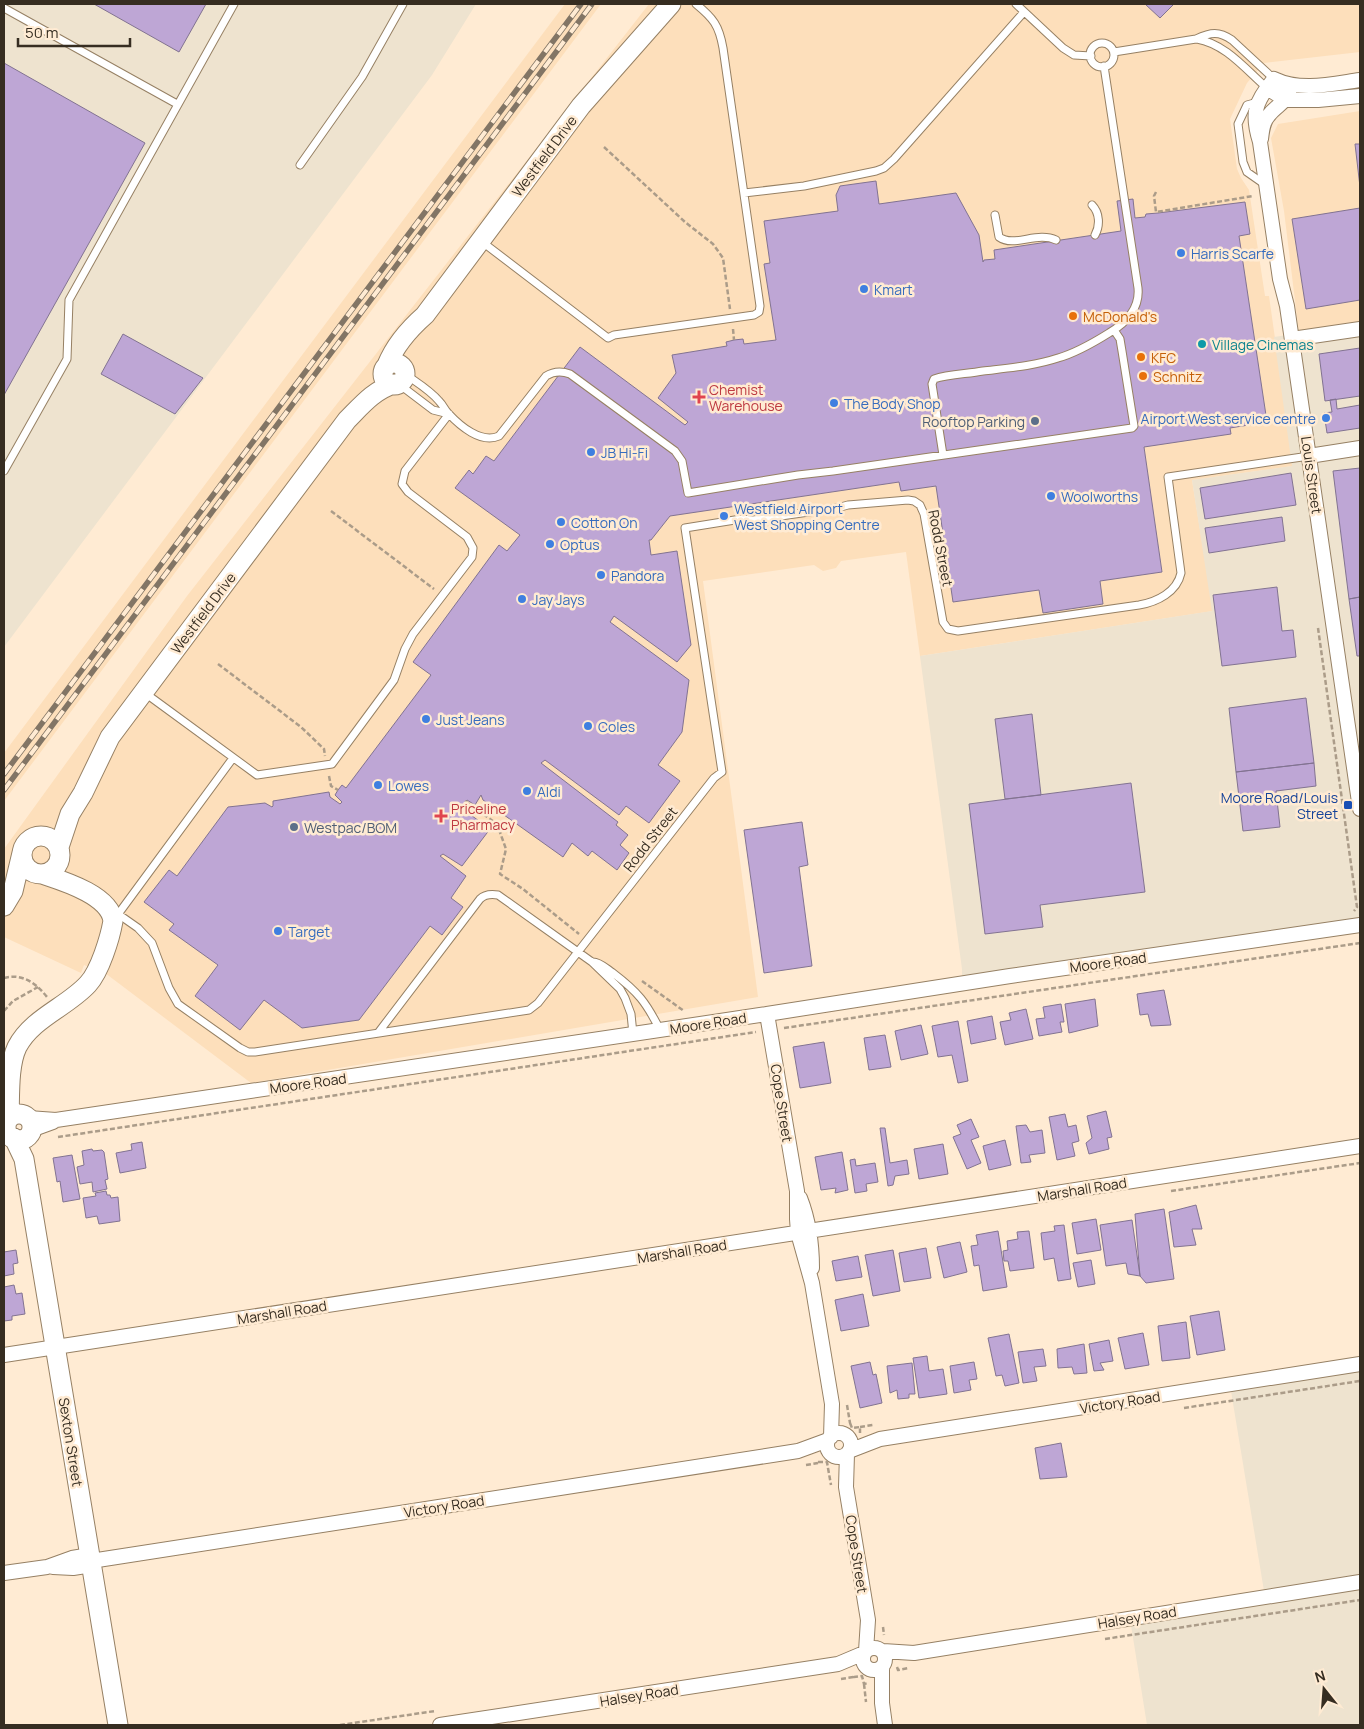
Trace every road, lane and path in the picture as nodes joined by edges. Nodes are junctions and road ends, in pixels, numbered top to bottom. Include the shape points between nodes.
1 (234, 4) edge
2 (403, 4) edge
3 (671, 4) edge
4 (696, 4) edge
5 (1016, 4) edge
6 (4, 8) edge
7 (1024, 12) junction
8 (1196, 38) junction
9 (1114, 52) junction
10 (1091, 56) junction
11 (1104, 66) junction
12 (1360, 80) edge
13 (1270, 84) junction
14 (1291, 86) junction
15 (1360, 96) edge
16 (1286, 100) junction
17 (1252, 103) junction
18 (178, 104) junction
19 (1260, 142) junction
20 (604, 147) dead end
21 (300, 165) dead end
22 (1267, 186) junction
23 (1156, 192) dead end
24 (744, 193) junction
25 (1092, 205) dead end
26 (1271, 214) junction
27 (995, 215) dead end
28 (1094, 235) dead end
29 (481, 240) junction
30 (1056, 240) dead end
31 (731, 319) junction
32 (1360, 329) edge
33 (1114, 330) junction
34 (1292, 339) junction
35 (734, 340) dead end
36 (395, 375) junction
37 (449, 414) junction
38 (1360, 448) edge
39 (943, 455) junction
40 (1309, 456) junction
41 (4, 471) edge
42 (331, 512) dead end
43 (443, 595) junction
44 (1317, 624) dead end
45 (218, 664) dead end
46 (144, 692) junction
47 (1360, 712) edge
48 (1346, 714) junction
49 (233, 758) junction
50 (327, 766) junction
51 (338, 790) dead end
52 (465, 801) dead end
53 (1360, 809) edge
54 (70, 814) junction
55 (33, 837) junction
56 (60, 850) junction
57 (22, 853) junction
58 (42, 874) junction
59 (89, 893) junction
60 (8, 899) edge
61 (1352, 913) dead end
62 (115, 917) junction
63 (1360, 925) edge
64 (587, 940) junction
65 (1360, 943) edge
66 (578, 952) junction
67 (592, 962) junction
68 (4, 978) edge
69 (641, 981) dead end
70 (38, 987) junction
71 (56, 1010) junction
72 (4, 1011) edge
73 (690, 1011) dead end
74 (767, 1014) junction
75 (660, 1030) junction
76 (770, 1030) junction
77 (378, 1034) junction
78 (633, 1035) junction
79 (16, 1127) edge
80 (58, 1137) dead end
81 (1360, 1146) edge
82 (804, 1232) junction
83 (55, 1347) junction
84 (4, 1355) edge
85 (1360, 1364) edge
86 (1360, 1381) edge
87 (1175, 1409) dead end
88 (839, 1445) junction
89 (91, 1560) junction
90 (4, 1573) edge
91 (1360, 1582) edge
92 (883, 1625) dead end
93 (884, 1635) dead end
94 (874, 1659) junction
95 (118, 1725) edge
96 (440, 1725) edge
97 (885, 1725) edge

1 - 18 lane
2 - 21 lane via 362,76
3 - 29 main road, Westfield Drive via 581,106
4 - 24 lane via 715,22 720,35
5 - 7 lane
6 - 18 lane
7 - 10 lane via 1063,48 1074,55
7 - 24 lane via 884,168 804,186
8 - 9 lane
8 - 13 lane via 1224,50
8 - 13 lane via 1212,32 1225,36
9 - 10 lane via 1103,43 1092,48
9 - 11 lane via 1111,63
10 - 11 lane via 1097,65
11 - 33 lane via 1138,295 1136,308
12 - 14 street
13 - 14 street
13 - 16 street
13 - 17 street, Louis Street
14 - 16 street, Louis Street
15 - 16 street
16 - 19 street, Louis Street via 1264,122
17 - 19 street, Louis Street
17 - 22 lane via 1238,124 1243,162 1247,172
18 - 41 lane via 69,300 67,359
19 - 22 street, Louis Street
20 - 31 path via 713,244 723,258
22 - 26 street, Louis Street
23 - 26 path via 1156,212 1255,196 1261,215
24 - 31 lane via 760,309 754,315
25 - 28 lane via 1099,224
26 - 34 street, Louis Street
27 - 30 lane via 1001,239 1010,241 1042,236
29 - 31 lane via 608,338
29 - 36 main road, Westfield Drive via 392,354
31 - 35 path
32 - 34 street
33 - 39 lane via 1083,348 1050,360 934,379 932,384
33 - 39 lane via 1120,339 1132,428
34 - 40 street, Louis Street
36 - 37 lane via 439,400
36 - 37 lane via 404,388 433,410
36 - 46 main road, Westfield Drive via 362,393 347,420
37 - 39 lane via 480,437 494,438 543,378 555,372 566,373 675,451 682,461 688,492
37 - 43 lane via 405,471 402,480 402,486 408,492 467,537 473,548 472,557
38 - 40 street
40 - 48 street, Louis Street
40 - 64 lane, Rodd Street via 1168,477 1181,573 1172,591 1154,601 958,631 948,629 943,622 924,514 914,501 871,502 685,528 722,772
42 - 43 path
43 - 50 lane via 413,634 394,680 336,760
44 - 61 path via 1357,907
45 - 50 path via 306,732 324,749
46 - 49 lane
46 - 54 main road, Westfield Drive via 110,737
47 - 48 street
48 - 53 street, Louis Street
49 - 50 lane via 257,775
49 - 62 lane
50 - 51 path via 331,786
52 - 64 path via 497,824 506,849 500,874
54 - 55 main road, Westfield Drive via 56,826
54 - 56 main road, Westfield Drive
55 - 56 main road via 50,837
55 - 57 main road via 26,842
56 - 58 main road via 56,867
56 - 59 main road via 68,867
57 - 58 main road via 27,868
57 - 60 main road
58 - 59 main road
58 - 60 main road
59 - 62 main road
62 - 71 main road, Sexton Street via 94,976 85,988
62 - 77 lane, Rodd Street via 138,928 152,943 178,1004 248,1052
63 - 74 street, Moore Road
64 - 66 lane, Rodd Street
65 - 76 path
66 - 67 lane
66 - 77 lane, Rodd Street via 538,1003 528,1010
66 - 77 lane via 498,896 483,896
67 - 75 lane via 636,991
67 - 78 lane via 620,989 631,1014
68 - 70 path via 18,977
69 - 73 path via 679,1009
70 - 71 path
70 - 72 path via 13,1001
71 - 79 main road, Sexton Street via 29,1030 14,1056 12,1077
74 - 75 street, Moore Road
74 - 76 street, Cope Street
75 - 78 street, Moore Road
76 - 80 path
76 - 82 street, Cope Street via 797,1191 796,1219
78 - 79 street, Moore Road
79 - 83 main road, Sexton Street
81 - 82 street, Marshall Road
82 - 83 street, Marshall Road
82 - 88 street, Cope Street
83 - 84 street, Marshall Road
83 - 89 main road, Sexton Street
85 - 88 street, Victory Road
86 - 87 path
88 - 89 street, Victory Road
88 - 94 street, Cope Street
89 - 90 street, Victory Road via 72,1558 47,1567
89 - 95 main road, Sexton Street
91 - 94 street, Halsey Road
92 - 93 path
94 - 96 street, Halsey Road
94 - 97 street, Cope Street

